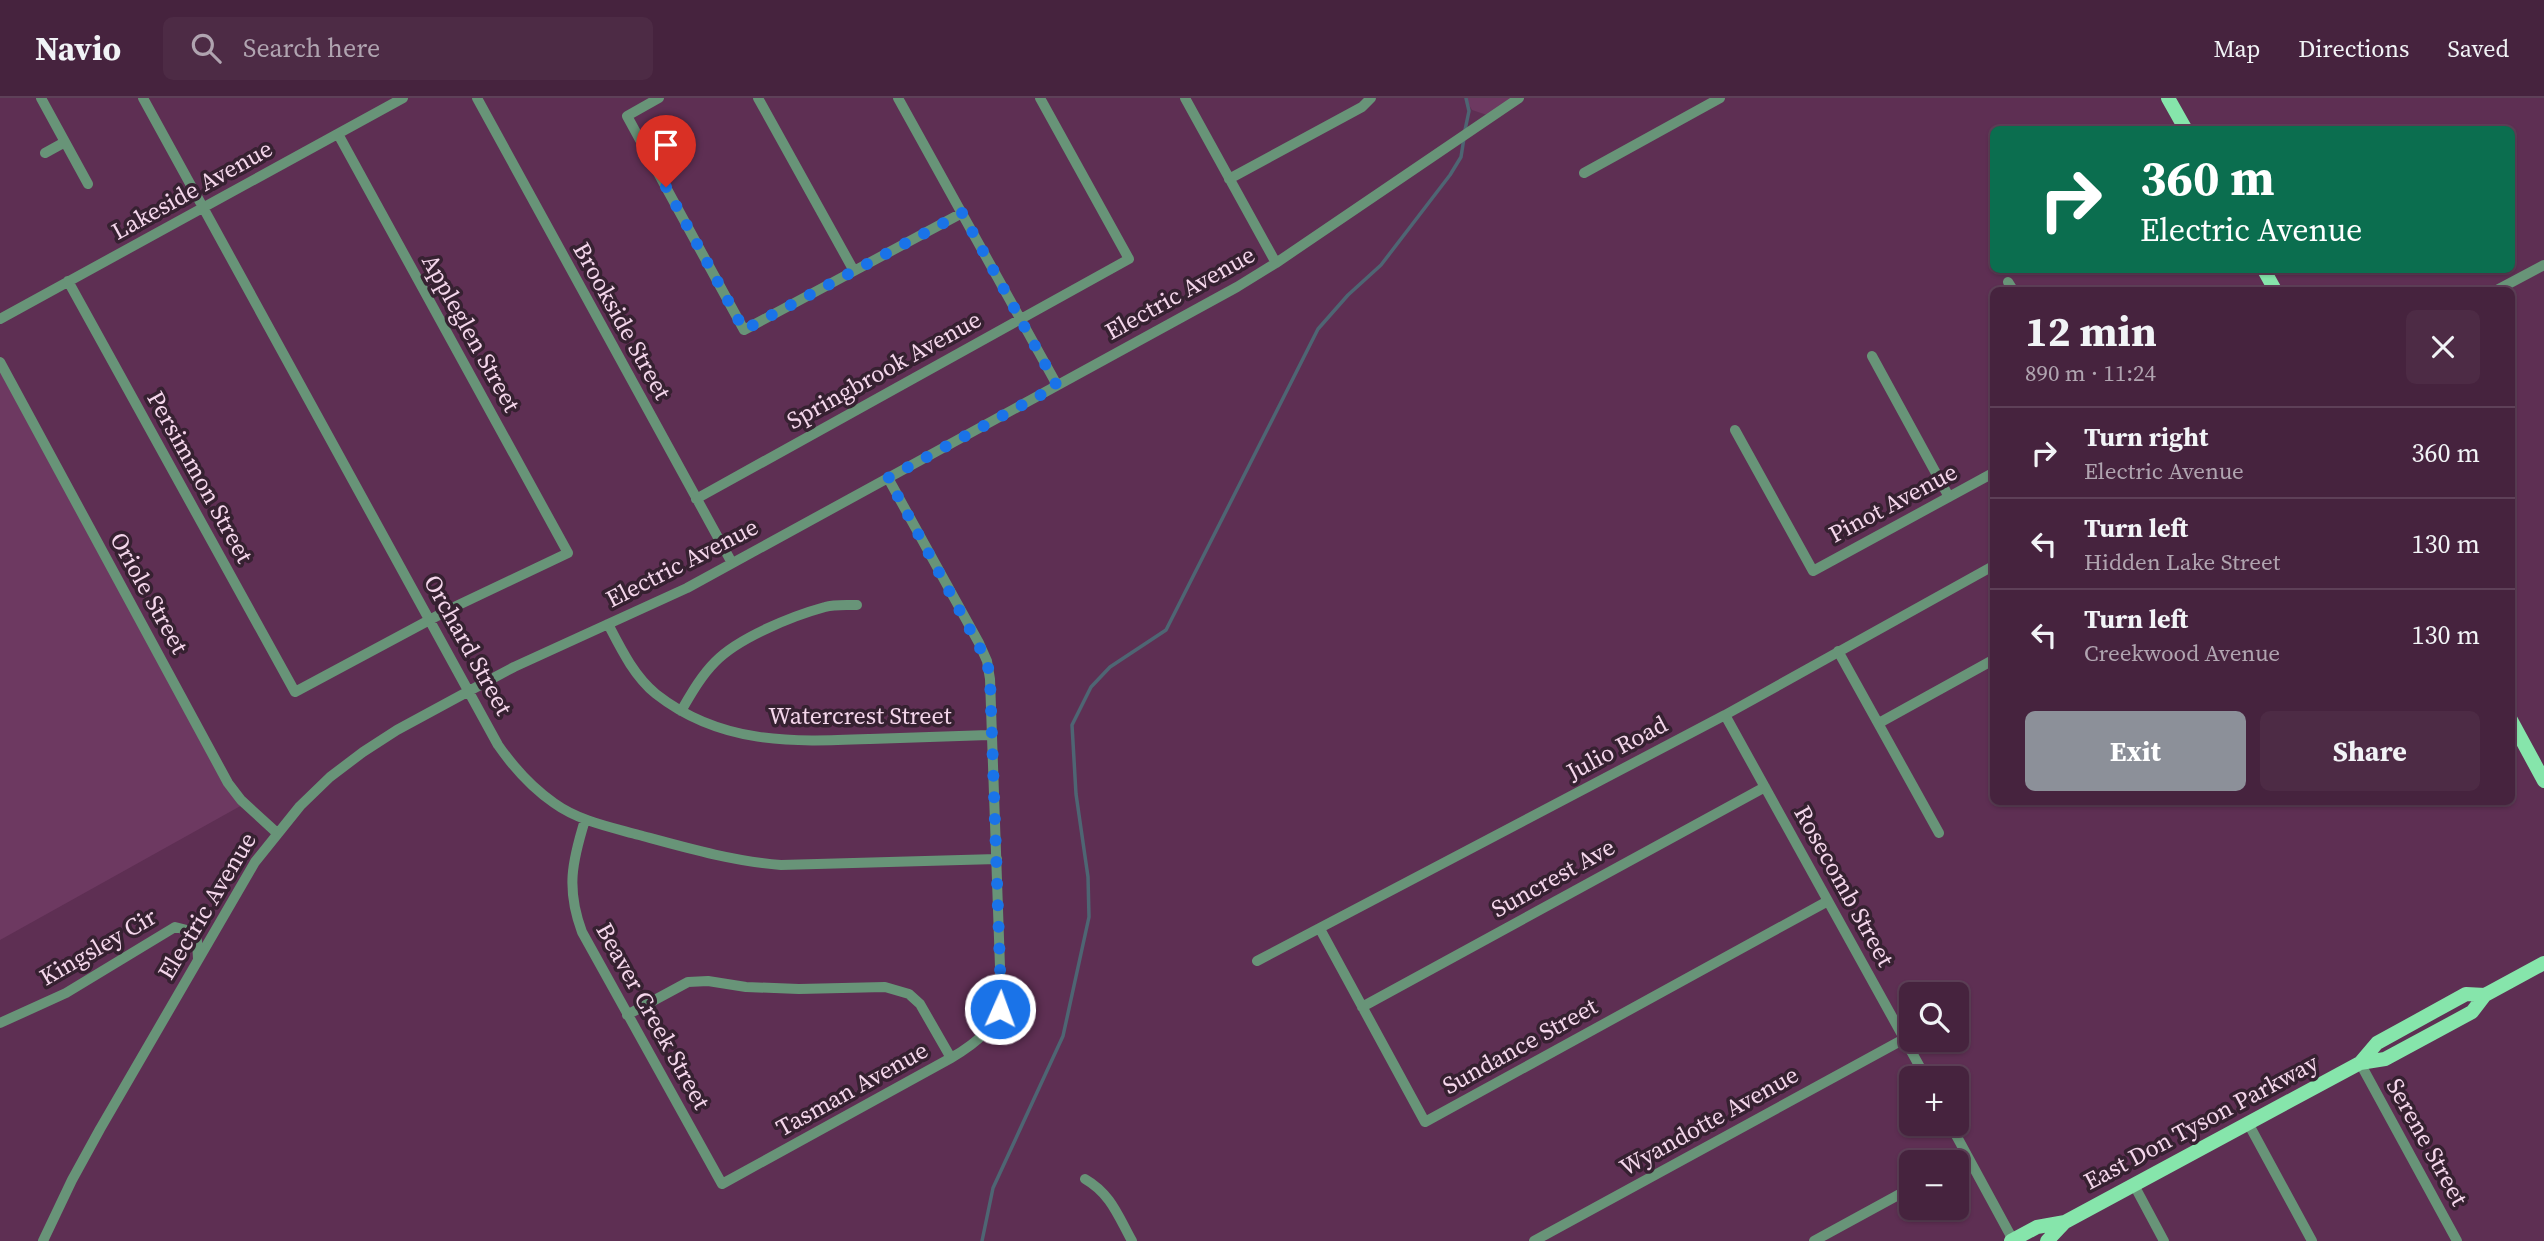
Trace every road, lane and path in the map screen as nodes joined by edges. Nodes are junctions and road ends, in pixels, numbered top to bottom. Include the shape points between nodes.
1 (41, 98) edge
2 (143, 98) edge
3 (404, 98) edge
4 (477, 98) edge
5 (659, 98) edge
6 (758, 98) edge
7 (898, 98) edge
8 (1040, 98) edge
9 (1185, 98) edge
10 (1371, 98) edge
11 (1519, 98) edge
12 (1720, 98) edge
13 (2168, 98) edge
14 (2184, 126) edge
15 (338, 134) junction
16 (65, 142) junction
17 (45, 153) dead end
18 (1584, 173) dead end
19 (1229, 179) junction
20 (88, 184) dead end
21 (203, 208) junction
22 (962, 213) junction
23 (1276, 263) junction
24 (2544, 265) edge
25 (853, 271) junction
26 (68, 282) junction
27 (2503, 287) edge
28 (0, 319) edge
29 (1020, 319) junction
30 (1872, 356) dead end
31 (0, 362) edge
32 (1057, 386) junction
33 (1735, 430) dead end
34 (1990, 475) edge
35 (888, 478) junction
36 (1949, 497) junction
37 (696, 499) junction
38 (732, 563) junction
39 (1990, 568) edge
40 (857, 606) dead end
41 (430, 619) junction
42 (608, 624) junction
43 (1838, 651) junction
44 (1990, 662) edge
45 (469, 691) junction
46 (681, 711) junction
47 (1725, 715) junction
48 (1879, 723) junction
49 (2515, 727) edge
50 (992, 735) junction
51 (2544, 781) edge
52 (1765, 787) junction
53 (585, 820) junction
54 (277, 833) junction
55 (1939, 833) dead end
56 (997, 859) junction
57 (1828, 901) junction
58 (1320, 929) junction
59 (198, 959) junction
60 (1257, 961) dead end
61 (2544, 963) edge
62 (1362, 1007) junction
63 (627, 1014) junction
64 (0, 1023) edge
65 (1899, 1029) edge
66 (1899, 1041) edge
67 (951, 1058) junction
68 (2360, 1063) junction
69 (2248, 1123) junction
70 (1969, 1157) edge
71 (1085, 1179) dead end
72 (722, 1184) joint
73 (2134, 1185) junction
74 (1899, 1195) edge
75 (2065, 1222) junction
76 (2012, 1240) edge
77 (43, 1241) edge
78 (1132, 1241) edge
79 (1534, 1241) edge
80 (1814, 1241) edge
81 (2047, 1241) edge
82 (2164, 1241) edge
83 (2312, 1241) edge
84 (2457, 1241) edge

1 - 16 street
2 - 21 street, Orchard Street
3 - 15 street, Lakeside Avenue
4 - 37 street, Brookside Street
5 - 25 street via 626,116 744,330
6 - 25 street
7 - 22 street
8 - 29 street, Springbrook Avenue via 1129,259
9 - 19 street
10 - 19 street
11 - 23 street, Electric Avenue
12 - 18 street
13 - 14 main road
15 - 21 street, Lakeside Avenue
15 - 41 street, Appleglen Street via 568,553
16 - 17 street
16 - 20 street
19 - 23 street
21 - 26 street, Lakeside Avenue
21 - 41 street, Orchard Street
22 - 25 street
22 - 29 street
23 - 32 street, Electric Avenue
24 - 27 street
26 - 28 street, Lakeside Avenue
26 - 41 street, Persimmon Street via 295,692
29 - 32 street
29 - 37 street, Springbrook Avenue
30 - 36 street
31 - 54 street, Oriole Street via 228,783
32 - 35 street, Electric Avenue
33 - 36 street, Pinot Avenue via 1813,571
34 - 36 street, Pinot Avenue
35 - 38 street, Electric Avenue
35 - 50 street via 987,661
37 - 38 street, Brookside Street
38 - 42 street, Electric Avenue
39 - 43 street, Julio Road
40 - 46 street via 826,606 736,645 701,678
41 - 45 street, Orchard Street
42 - 45 street, Electric Avenue
42 - 46 street, Watercrest Street via 638,675
43 - 47 street, Julio Road
43 - 48 street
44 - 48 street
45 - 53 street, Orchard Street via 512,765 532,787
45 - 54 street, Electric Avenue via 363,752 330,777
46 - 50 street, Watercrest Street via 737,734 772,740
47 - 52 street, Rosecomb Street
47 - 58 street, Julio Road
48 - 55 street
49 - 51 main road
50 - 56 street
52 - 57 street, Rosecomb Street
52 - 62 street, Suncrest Ave
53 - 56 street, Orchard Street via 721,857 781,865
53 - 63 street, Beaver Creek Street via 573,858 574,910
54 - 59 street, Electric Avenue
56 - 67 street, Tasman Avenue via 1001,996 994,1021 983,1036
57 - 62 street, Sundance Street via 1425,1122
57 - 65 street, Rosecomb Street
58 - 60 street, Julio Road
58 - 62 street, Sundance Street
59 - 64 street, Kingsley Cir via 191,931 176,928 66,993
59 - 77 street, Electric Avenue via 72,1180
61 - 68 main road, East Don Tyson Parkway via 2484,995 2472,1012 2385,1059
63 - 67 street via 688,982 799,989 884,987 920,1004
63 - 72 street, Beaver Creek Street
66 - 79 street, Wyandotte Avenue
67 - 72 street, Tasman Avenue
68 - 69 main road, East Don Tyson Parkway
68 - 84 street, Serene Street
69 - 73 main road, East Don Tyson Parkway
69 - 83 street
70 - 76 street
71 - 78 street via 1110,1199
73 - 75 main road, East Don Tyson Parkway
73 - 82 street
74 - 80 street
75 - 76 main road, East Don Tyson Parkway via 2037,1227
75 - 81 main road, East Don Tyson Parkway

